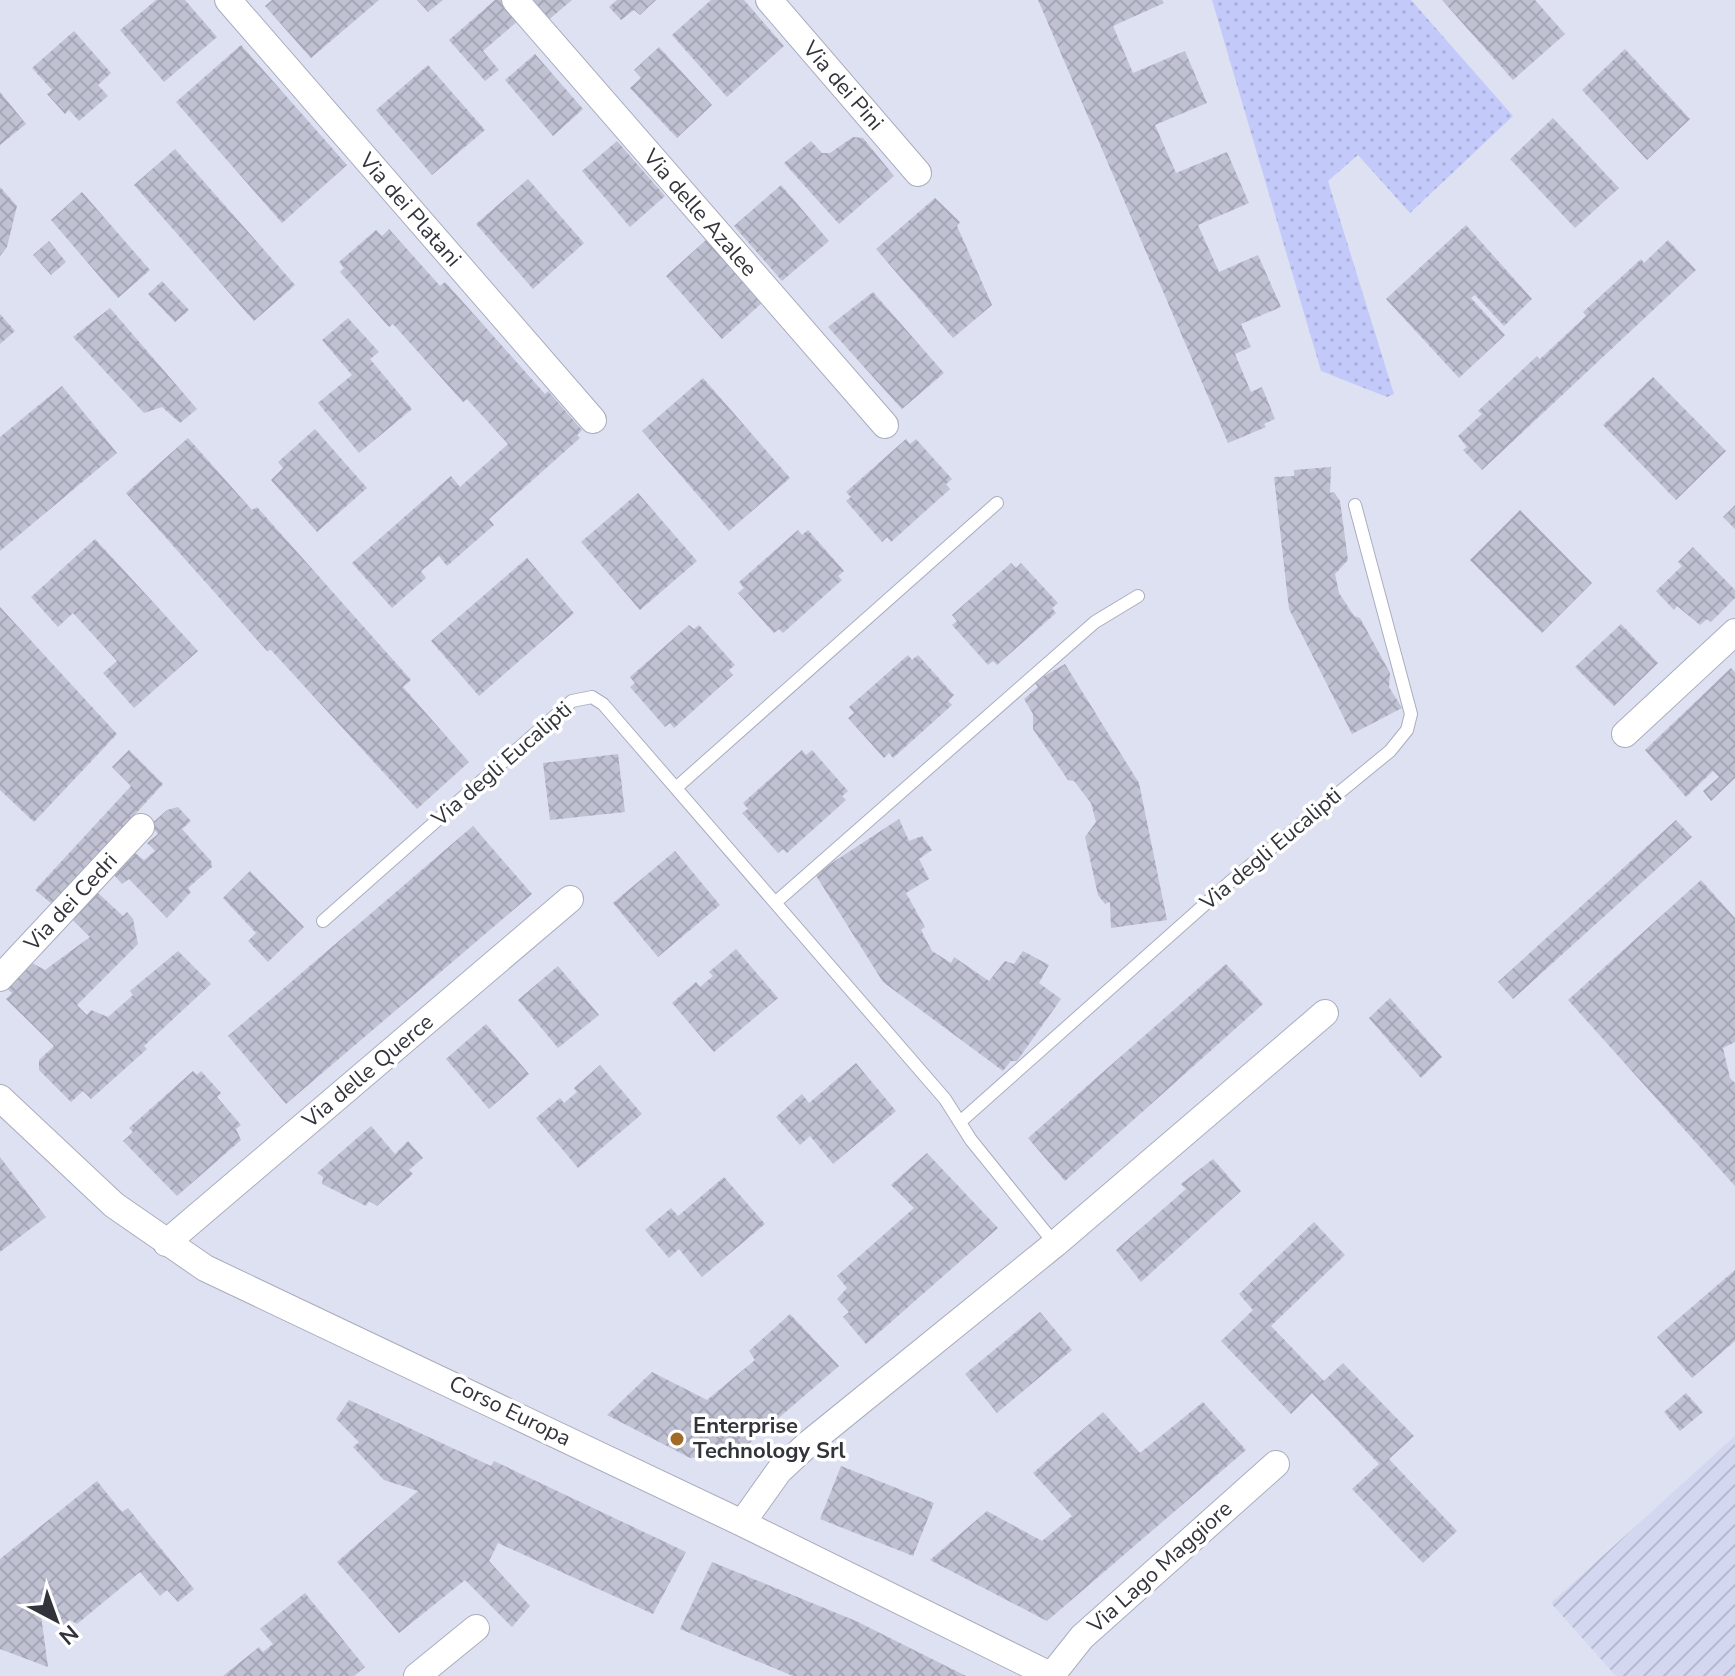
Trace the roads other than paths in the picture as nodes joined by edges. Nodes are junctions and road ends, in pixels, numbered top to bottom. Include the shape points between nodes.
1 (228, 0) edge
2 (515, 0) edge
3 (769, 0) edge
4 (918, 173) dead end
5 (593, 420) dead end
6 (885, 425) dead end
7 (997, 503) dead end
8 (1355, 505) dead end
9 (1138, 596) dead end
10 (1735, 632) edge
11 (1625, 734) dead end
12 (677, 787) junction
13 (141, 827) dead end
14 (570, 899) dead end
15 (776, 902) junction
16 (323, 921) dead end
17 (0, 978) edge
18 (1325, 1013) dead end
19 (0, 1098) edge
20 (960, 1122) junction
21 (166, 1243) junction
22 (1055, 1244) junction
23 (1276, 1464) dead end
24 (742, 1523) junction
25 (476, 1628) dead end
26 (417, 1676) edge
27 (1052, 1676) edge

1 - 5 street, Via dei Platani
2 - 6 street, Via delle Azalee
3 - 4 street, Via dei Pini
7 - 12 lane
8 - 20 lane, Via degli Eucalipti via 1411,714 1407,730 1390,751 1230,882
9 - 15 lane via 1095,622
10 - 11 street
12 - 15 lane, Via degli Eucalipti
12 - 16 lane, Via degli Eucalipti via 603,704 592,697 572,701
13 - 17 street, Via dei Cedri
14 - 21 street, Via delle Querce
15 - 20 lane, Via degli Eucalipti
18 - 22 street
19 - 21 street, Corso Europa via 83,1178
20 - 22 lane, Via degli Eucalipti
21 - 24 street, Corso Europa via 205,1268
22 - 24 street via 808,1444 779,1471
23 - 27 street, Via Lago Maggiore via 1082,1637
24 - 27 street, Corso Europa
25 - 26 street

